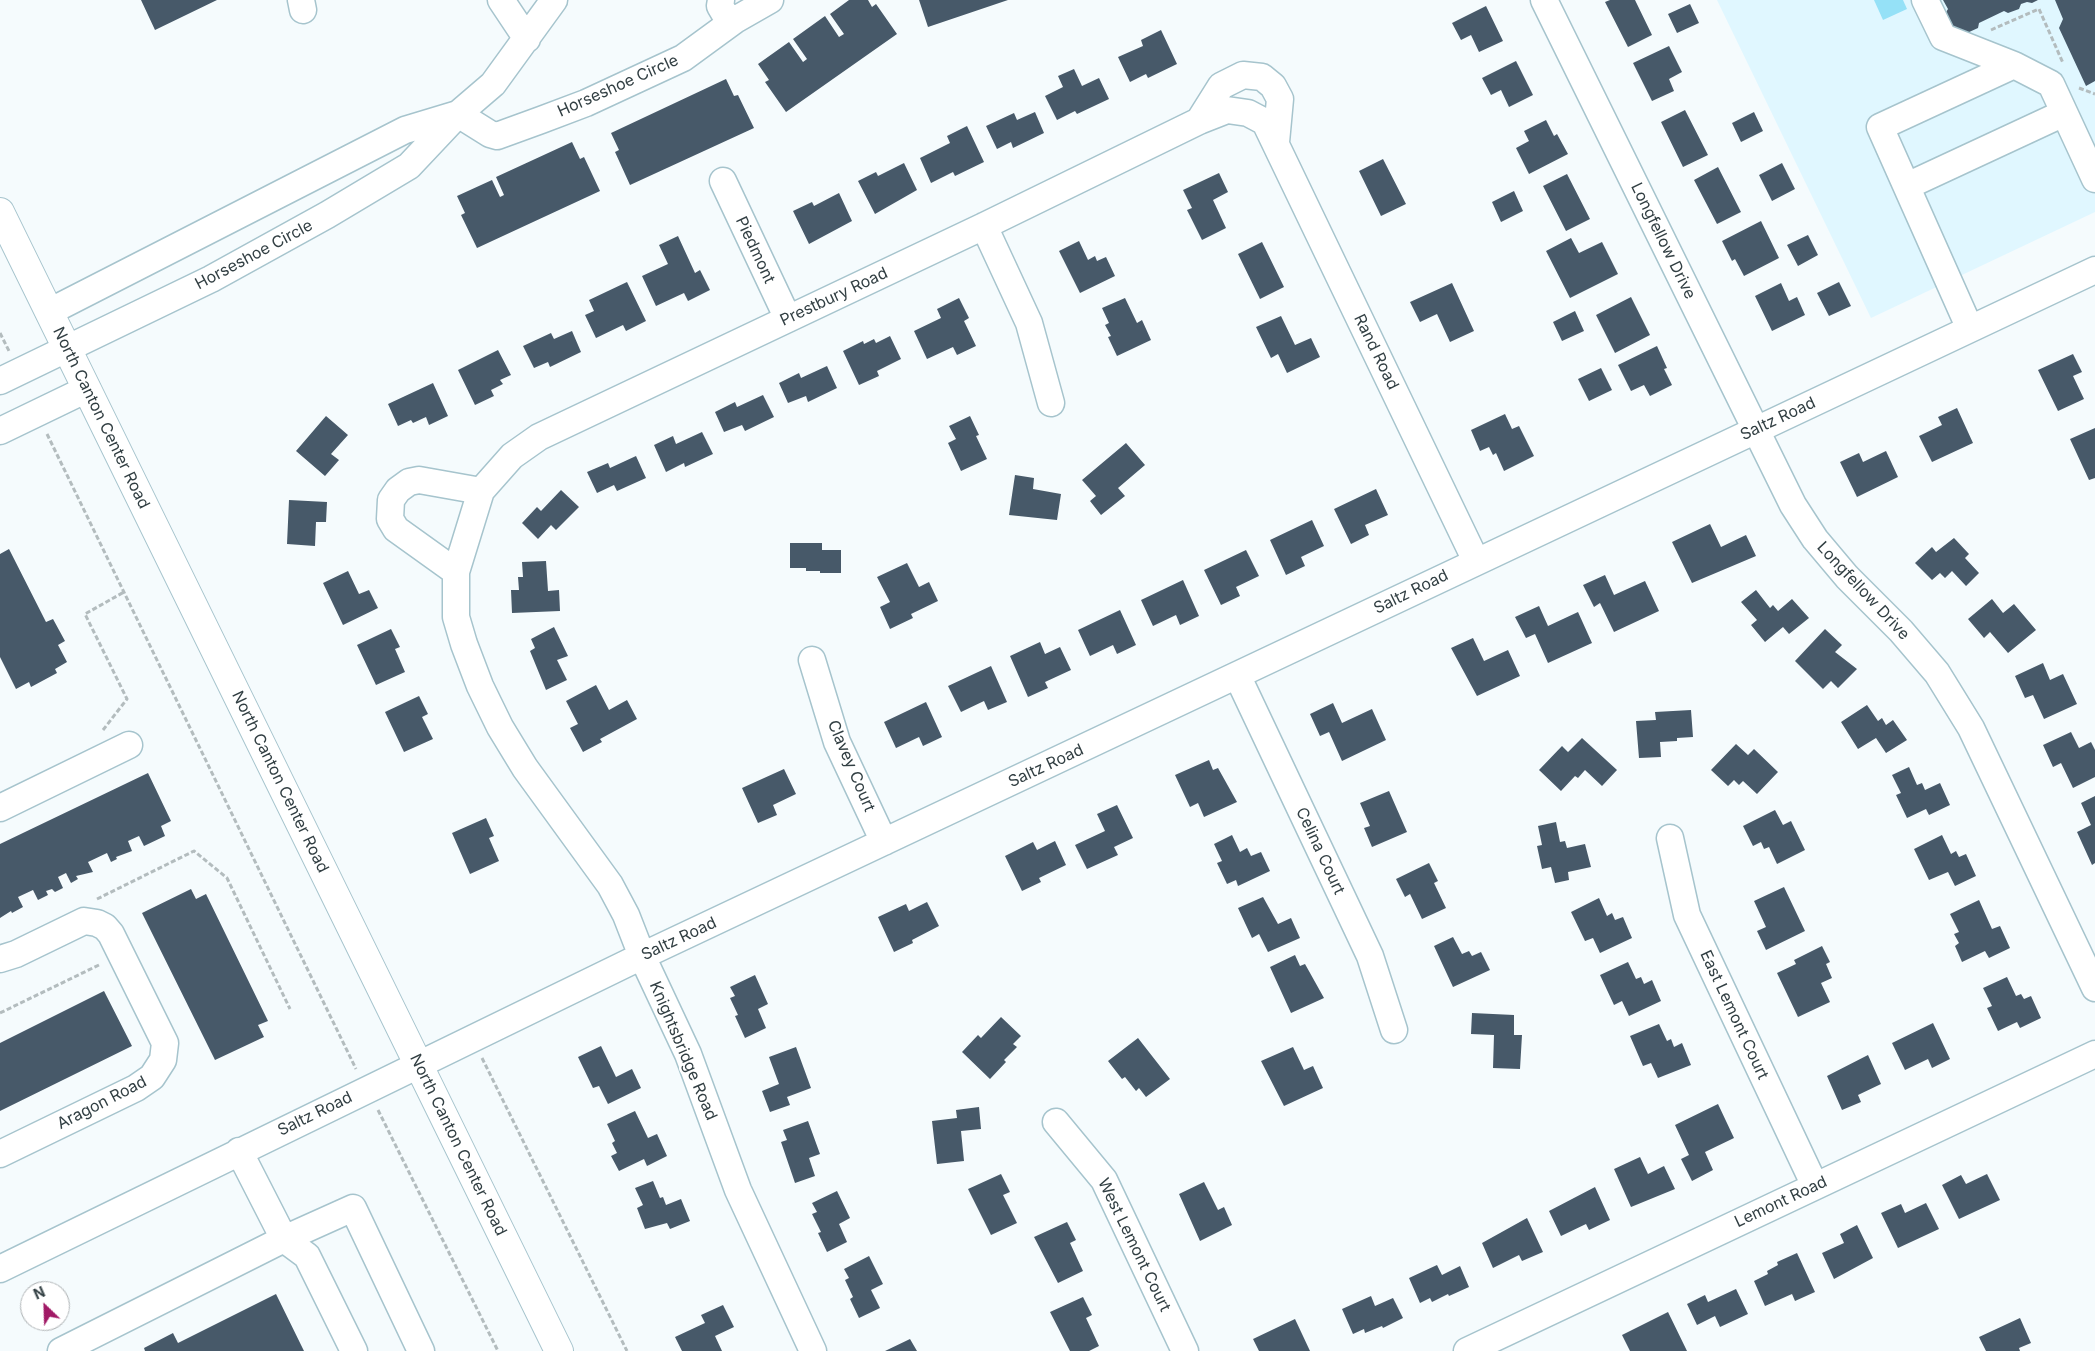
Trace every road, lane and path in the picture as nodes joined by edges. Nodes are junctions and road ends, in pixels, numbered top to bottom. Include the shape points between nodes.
1 (501, 0) edge
2 (554, 0) edge
3 (770, 0) edge
4 (1544, 0) edge
5 (1925, 0) edge
6 (726, 12) edge
7 (1983, 33) dead end
8 (527, 40) junction
9 (2054, 60) dead end
10 (2014, 65) junction
11 (2074, 86) dead end
12 (2095, 94) edge
13 (1248, 112) joint
14 (2064, 113) junction
15 (458, 114) junction
16 (1199, 121) junction
17 (1276, 142) junction
18 (322, 173) junction
19 (2095, 179) edge
20 (723, 181) dead end
21 (1906, 186) junction
22 (340, 208) junction
23 (0, 212) edge
24 (984, 226) junction
25 (147, 263) junction
26 (2094, 274) edge
27 (167, 301) junction
28 (49, 312) junction
29 (788, 319) junction
30 (1970, 329) junction
31 (67, 348) junction
32 (0, 381) edge
33 (87, 389) junction
34 (1051, 403) dead end
35 (36, 413) junction
36 (1755, 430) junction
37 (0, 431) edge
38 (482, 491) junction
39 (1476, 561) junction
40 (456, 572) junction
41 (124, 592) junction
42 (812, 660) dead end
43 (1237, 675) junction
44 (129, 745) dead end
45 (105, 756) junction
46 (0, 808) edge
47 (1670, 838) dead end
48 (884, 842) junction
49 (91, 902) dead end
50 (642, 956) junction
51 (0, 959) edge
52 (102, 964) dead end
53 (2095, 988) edge
54 (290, 1008) dead end
55 (0, 1013) edge
56 (1394, 1030) dead end
57 (472, 1038) junction
58 (2095, 1054) edge
59 (418, 1064) junction
60 (367, 1089) junction
61 (1056, 1122) dead end
62 (239, 1151) junction
63 (0, 1154) edge
64 (1815, 1186) junction
65 (284, 1239) junction
66 (0, 1269) edge
67 (61, 1351) edge
68 (354, 1351) edge
69 (421, 1351) edge
70 (498, 1351) edge
71 (559, 1351) edge
72 (627, 1351) edge
73 (813, 1351) edge
74 (1185, 1351) edge
75 (1468, 1351) edge

1 - 8 street
2 - 8 street, Horseshoe Circle
3 - 6 street, Horseshoe Circle
4 - 36 street, Longfellow Drive
5 - 10 street via 1943,37
6 - 15 street, Horseshoe Circle via 683,58 586,103 497,136
7 - 9 path via 2039,9 2063,63
8 - 15 street, Horseshoe Circle via 492,84
10 - 14 street via 2051,84
10 - 21 street via 1880,127
11 - 12 path
13 - 16 street, Prestbury Road via 1228,110
13 - 17 street, Rand Road via 1265,122
14 - 19 street
14 - 21 street
15 - 18 street, Horseshoe Circle via 405,130
15 - 22 street, Horseshoe Circle via 409,166
16 - 17 street via 1221,86 1243,75 1262,77 1273,86 1280,99
16 - 24 street, Prestbury Road
17 - 39 street, Rand Road
18 - 22 street
18 - 25 street, Horseshoe Circle
20 - 29 street, Piedmont
21 - 30 street
22 - 27 street, Horseshoe Circle
23 - 28 main road, North Canton Center Road
24 - 29 street, Prestbury Road
24 - 34 street via 1029,323
25 - 27 street
25 - 28 street, Horseshoe Circle
26 - 30 street, Saltz Road
27 - 31 street, Horseshoe Circle
28 - 31 main road, North Canton Center Road
29 - 38 street, Prestbury Road via 540,437 512,456
30 - 36 street, Saltz Road
31 - 32 street, Horseshoe Circle
31 - 33 main road, North Canton Center Road
33 - 35 street
33 - 59 main road, North Canton Center Road
35 - 37 street
35 - 41 path
36 - 39 street, Saltz Road
36 - 53 street, Longfellow Drive via 1793,505 1815,539 1937,672 1971,728
38 - 40 street, Prestbury Road
38 - 40 street via 419,480 409,482 391,500 390,519 396,529
39 - 43 street, Saltz Road
40 - 50 street, Knightsbridge Road via 456,617 480,686 525,768 610,885
41 - 45 path via 85,614 128,699 96,738
41 - 60 path
42 - 48 street, Clavey Court via 837,742
43 - 48 street, Saltz Road
43 - 56 street, Celina Court via 1370,956
44 - 45 street
45 - 46 street
47 - 64 street, East Lemont Court via 1688,916
48 - 50 street, Saltz Road
49 - 54 path via 194,851 227,878
50 - 57 street, Saltz Road
50 - 73 street, Knightsbridge Road via 688,1054 738,1190
51 - 63 street, Aragon Road via 84,921 106,927 165,1043 164,1060 152,1077 136,1088
52 - 55 path
57 - 59 street, Saltz Road
57 - 72 path
58 - 64 street, Lemont Road
59 - 60 street, Saltz Road
59 - 71 main road, North Canton Center Road
60 - 62 street, Saltz Road
60 - 70 path
61 - 74 street, West Lemont Court via 1104,1180
62 - 65 street
62 - 66 street, Saltz Road
64 - 75 street, Lemont Road
65 - 67 street
65 - 68 street via 307,1256
65 - 69 street via 353,1208

